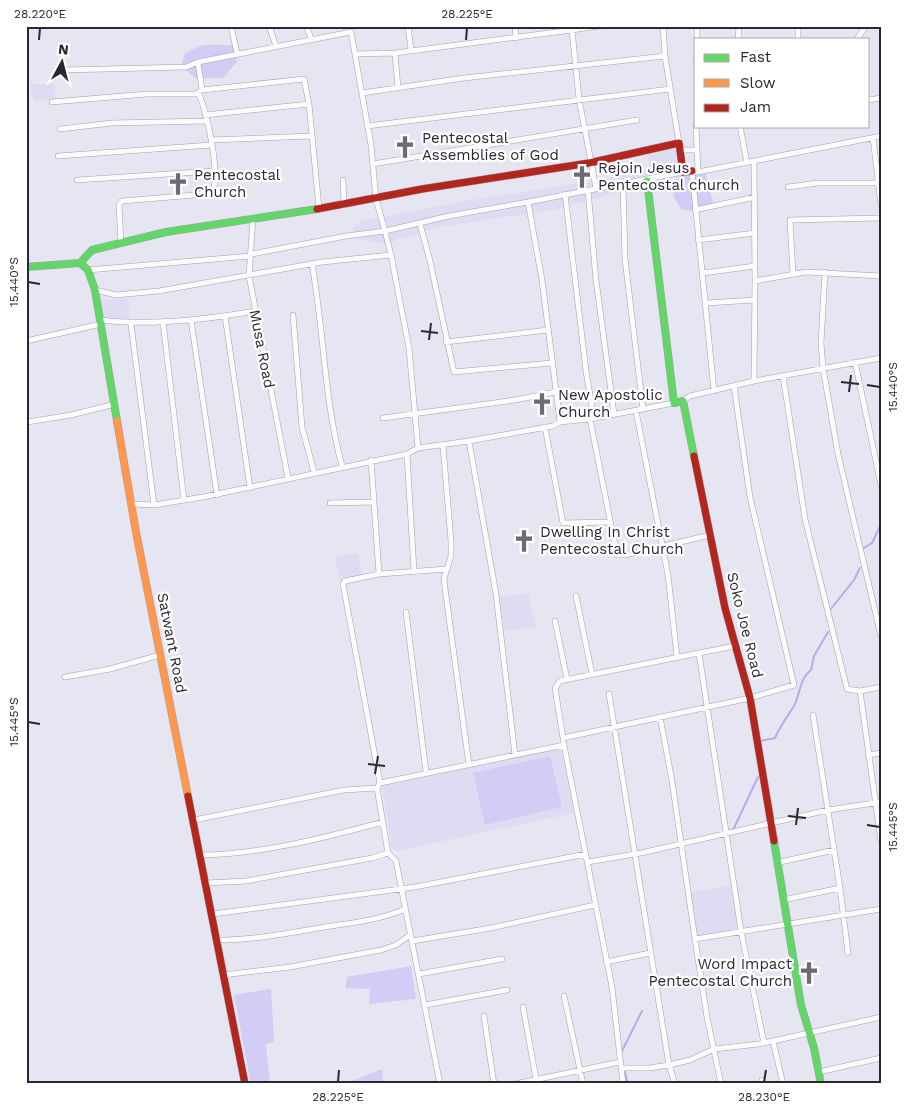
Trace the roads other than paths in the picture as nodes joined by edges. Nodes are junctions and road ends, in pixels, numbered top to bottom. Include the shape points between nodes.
1 (231, 26) edge
2 (269, 26) edge
3 (306, 26) edge
4 (380, 26) edge
5 (387, 26) edge
6 (408, 26) edge
7 (515, 26) edge
8 (598, 26) edge
9 (664, 26) edge
10 (866, 26) edge
11 (350, 29) edge
12 (572, 30) junction
13 (311, 38) junction
14 (516, 38) junction
15 (858, 38) edge
16 (276, 46) junction
17 (411, 50) junction
18 (237, 53) junction
19 (395, 53) junction
20 (354, 54) junction
21 (665, 56) junction
22 (198, 62) junction
23 (575, 65) junction
24 (64, 70) dead end
25 (398, 88) junction
26 (670, 89) junction
27 (200, 91) junction
28 (362, 93) junction
29 (578, 99) junction
30 (52, 102) dead end
31 (309, 104) junction
32 (206, 118) junction
33 (637, 120) dead end
34 (368, 126) junction
35 (696, 128) edge
36 (740, 128) edge
37 (60, 129) dead end
38 (584, 130) junction
39 (312, 136) junction
40 (881, 136) edge
41 (872, 138) junction
42 (211, 143) junction
43 (680, 146) junction
44 (697, 150) junction
45 (58, 156) dead end
46 (754, 162) junction
47 (589, 163) junction
48 (747, 163) junction
49 (373, 164) junction
50 (214, 171) junction
51 (695, 171) junction
52 (683, 172) junction
53 (878, 174) edge
54 (77, 180) dead end
55 (343, 180) dead end
56 (647, 181) junction
57 (877, 183) junction
58 (623, 184) junction
59 (788, 187) dead end
60 (596, 188) junction
61 (588, 190) junction
62 (565, 194) junction
63 (755, 197) junction
64 (376, 200) junction
65 (528, 202) junction
66 (344, 205) junction
67 (881, 205) edge
68 (319, 208) junction
69 (695, 210) junction
70 (254, 218) junction
71 (881, 218) edge
72 (420, 224) junction
73 (385, 231) junction
74 (755, 233) junction
75 (698, 240) junction
76 (121, 243) junction
77 (391, 254) junction
78 (251, 255) junction
79 (80, 263) junction
80 (312, 264) junction
81 (755, 266) junction
82 (26, 267) edge
83 (88, 270) junction
84 (825, 272) junction
85 (704, 273) junction
86 (793, 274) junction
87 (249, 276) junction
88 (881, 276) edge
89 (755, 281) junction
90 (95, 290) junction
91 (754, 300) junction
92 (707, 303) junction
93 (254, 311) junction
94 (293, 315) dead end
95 (225, 316) junction
96 (191, 320) junction
97 (100, 322) junction
98 (163, 322) junction
99 (131, 324) junction
100 (548, 330) junction
101 (26, 341) edge
102 (446, 342) junction
103 (881, 358) edge
104 (855, 362) junction
105 (552, 363) junction
106 (823, 368) junction
107 (783, 376) junction
108 (754, 382) junction
109 (734, 386) junction
110 (714, 391) junction
111 (556, 392) junction
112 (683, 400) junction
113 (674, 403) junction
114 (115, 404) junction
115 (643, 409) junction
116 (636, 411) junction
117 (414, 413) junction
118 (614, 414) junction
119 (383, 418) dead end
120 (592, 419) junction
121 (27, 422) edge
122 (560, 422) junction
123 (545, 427) junction
124 (469, 441) junction
125 (443, 446) junction
126 (418, 448) junction
127 (407, 454) junction
128 (371, 460) junction
129 (342, 466) junction
130 (314, 472) junction
131 (288, 478) junction
132 (881, 485) edge
133 (250, 488) junction
134 (217, 495) junction
135 (184, 500) junction
136 (374, 502) junction
137 (330, 503) dead end
138 (132, 504) junction
139 (154, 504) junction
140 (610, 522) junction
141 (710, 535) junction
142 (663, 547) junction
143 (447, 569) junction
144 (414, 571) junction
145 (380, 574) junction
146 (576, 596) dead end
147 (406, 612) dead end
148 (555, 621) dead end
149 (881, 636) edge
150 (735, 646) junction
151 (699, 653) junction
152 (160, 655) junction
153 (677, 657) junction
154 (592, 674) junction
155 (65, 677) dead end
156 (567, 679) junction
157 (881, 687) edge
158 (860, 691) junction
159 (609, 694) dead end
160 (750, 698) junction
161 (707, 707) junction
162 (813, 715) dead end
163 (660, 717) junction
164 (614, 727) junction
165 (563, 742) junction
166 (881, 753) edge
167 (515, 754) junction
168 (868, 755) junction
169 (469, 764) junction
170 (426, 772) junction
171 (378, 786) junction
172 (878, 802) edge
173 (828, 810) junction
174 (194, 820) junction
175 (383, 822) junction
176 (769, 823) junction
177 (726, 833) junction
178 (881, 841) edge
179 (680, 844) junction
180 (834, 850) junction
181 (388, 853) junction
182 (586, 854) junction
183 (634, 854) junction
184 (201, 855) junction
185 (588, 862) junction
186 (776, 863) junction
187 (207, 883) junction
188 (400, 887) junction
189 (840, 888) junction
190 (783, 900) junction
191 (595, 905) junction
192 (405, 909) junction
193 (881, 909) edge
194 (213, 914) junction
195 (844, 915) junction
196 (786, 923) junction
197 (741, 931) junction
198 (411, 938) junction
199 (695, 939) junction
200 (217, 940) junction
201 (650, 953) junction
202 (848, 953) dead end
203 (502, 958) dead end
204 (606, 962) junction
205 (419, 974) junction
206 (224, 975) junction
207 (507, 990) dead end
208 (564, 996) dead end
209 (425, 1005) junction
210 (523, 1007) dead end
211 (484, 1016) dead end
212 (881, 1017) edge
213 (809, 1035) junction
214 (773, 1041) junction
215 (764, 1043) junction
216 (714, 1049) junction
217 (881, 1058) edge
218 (621, 1065) junction
219 (669, 1065) junction
220 (581, 1070) junction
221 (819, 1072) junction
222 (536, 1082) edge
223 (245, 1084) edge
224 (440, 1084) edge
225 (494, 1084) edge
226 (515, 1084) edge
227 (583, 1084) edge
228 (624, 1084) edge
229 (674, 1084) edge
230 (721, 1084) edge
231 (782, 1084) edge
232 (821, 1084) edge

1 - 18 street
2 - 16 street
3 - 13 street
4 - 5 street
6 - 17 street
7 - 14 street
8 - 12 street
9 - 21 street
10 - 15 street
11 - 13 street
11 - 20 street
12 - 14 street
12 - 23 street
13 - 16 street
14 - 17 street
16 - 18 street
17 - 19 street
18 - 22 street
19 - 20 street
19 - 25 street
20 - 28 street
21 - 23 street
21 - 26 street
22 - 24 street via 186,67
22 - 27 street
23 - 25 street
23 - 29 street
25 - 28 street
26 - 29 street
26 - 43 street
27 - 30 street
27 - 31 street via 302,78 306,83
27 - 32 street
28 - 34 street
29 - 34 street
29 - 38 street
31 - 32 street
31 - 39 street
32 - 37 street
32 - 42 street
33 - 38 street
34 - 49 street
35 - 44 street
36 - 48 street
38 - 47 street
38 - 49 street
39 - 42 street
39 - 68 street
40 - 41 street
41 - 46 street
41 - 53 street
42 - 45 street
42 - 50 street
43 - 44 street
43 - 47 street
43 - 52 street
44 - 51 street
46 - 48 street
46 - 63 street
47 - 60 street
47 - 64 street via 422,189
48 - 51 street
49 - 64 street
50 - 54 street
50 - 76 street via 214,188 207,194 121,202
51 - 52 street
51 - 69 street
52 - 56 street
53 - 57 street
55 - 66 street
56 - 58 street
56 - 113 street
57 - 59 street
57 - 67 street
58 - 60 street
58 - 115 street via 625,260
60 - 61 street
61 - 62 street
61 - 118 street
62 - 65 street
62 - 120 street
63 - 69 street
63 - 74 street
64 - 66 street
64 - 73 street
65 - 72 street via 456,214
65 - 100 street
66 - 68 street
68 - 70 street
69 - 75 street
70 - 76 street
70 - 78 street, Musa Road
71 - 86 street via 790,220
72 - 73 street
72 - 102 street
73 - 77 street
73 - 78 street
74 - 75 street
74 - 81 street
75 - 85 street
76 - 79 street via 88,252
77 - 80 street
77 - 117 street via 409,348
78 - 83 street
78 - 87 street, Musa Road
79 - 82 street
79 - 83 street, Satwant Road
80 - 87 street
80 - 129 street via 334,438
81 - 85 street
81 - 89 street
83 - 90 street, Satwant Road
84 - 86 street
84 - 88 street
84 - 106 street via 821,343
85 - 92 street
86 - 89 street
87 - 90 street via 133,294 116,295
87 - 93 street, Musa Road
89 - 91 street
90 - 97 street, Satwant Road
91 - 92 street
91 - 108 street
92 - 110 street
93 - 95 street
93 - 131 street, Musa Road
94 - 130 street via 302,427
95 - 96 street
95 - 133 street
96 - 98 street
96 - 134 street
97 - 99 street
97 - 101 street
97 - 114 street, Satwant Road
98 - 99 street
98 - 135 street
99 - 139 street
100 - 102 street
100 - 105 street
102 - 105 street via 452,370 456,373
103 - 104 street
104 - 106 street
104 - 132 street
105 - 111 street
106 - 107 street
106 - 149 street via 838,454
107 - 108 street
107 - 158 street via 814,560 846,689
108 - 109 street
109 - 110 street
109 - 160 street via 750,497 795,683 791,687
110 - 112 street
111 - 117 street
111 - 122 street
112 - 113 street
112 - 141 street, Soko Joe Road
113 - 115 street
114 - 121 street
114 - 138 street, Satwant Road
115 - 116 street
116 - 118 street
116 - 142 street
117 - 119 street
117 - 126 street
118 - 120 street
120 - 122 street
120 - 140 street
122 - 123 street
123 - 124 street
123 - 140 street via 563,523
124 - 125 street
124 - 167 street via 496,594
125 - 126 street
125 - 143 street via 451,541
126 - 127 street
127 - 128 street
127 - 144 street
128 - 129 street
128 - 136 street
129 - 130 street
130 - 131 street
131 - 133 street
133 - 134 street
134 - 135 street
135 - 139 street
136 - 137 street
136 - 145 street
138 - 139 street
138 - 152 street, Satwant Road
140 - 142 street via 617,555
141 - 142 street
141 - 150 street, Soko Joe Road
142 - 153 street
143 - 144 street
143 - 169 street via 445,588
144 - 145 street
145 - 171 street via 343,584
146 - 154 street
147 - 170 street
148 - 156 street
150 - 151 street
150 - 160 street, Soko Joe Road
151 - 153 street
151 - 161 street
152 - 155 street
152 - 174 street, Satwant Road
153 - 154 street
154 - 156 street
156 - 165 street via 560,681 555,688
157 - 158 street
158 - 168 street
159 - 164 street
160 - 161 street
160 - 176 street, Soko Joe Road
161 - 163 street
161 - 177 street
162 - 173 street
163 - 164 street
163 - 179 street
164 - 165 street
164 - 183 street
165 - 167 street
165 - 182 street
166 - 168 street
167 - 169 street
168 - 172 street
169 - 170 street
170 - 171 street
171 - 174 street
171 - 175 street
172 - 173 street
172 - 178 street
173 - 176 street
173 - 180 street
174 - 184 street, Satwant Road
175 - 181 street
175 - 184 street via 278,846
176 - 177 street
176 - 186 street, Soko Joe Road
177 - 179 street
177 - 197 street
179 - 183 street
179 - 199 street
180 - 186 street
180 - 189 street
181 - 187 street via 246,880
181 - 188 street via 396,861
182 - 185 street
182 - 188 street via 415,887
183 - 185 street
183 - 201 street
184 - 187 street, Satwant Road
185 - 191 street
186 - 190 street, Soko Joe Road
187 - 194 street, Satwant Road
188 - 192 street
188 - 194 street
189 - 190 street
189 - 195 street
190 - 196 street, Soko Joe Road
191 - 198 street via 491,928
191 - 204 street
192 - 198 street
192 - 200 street via 362,922 247,940
193 - 195 street
194 - 200 street, Satwant Road
195 - 196 street
195 - 202 street
196 - 197 street
196 - 213 street, Soko Joe Road
197 - 199 street
197 - 215 street
198 - 205 street
198 - 206 street via 381,950
199 - 216 street
200 - 206 street, Satwant Road
201 - 204 street
201 - 219 street
203 - 205 street
204 - 218 street
205 - 209 street
206 - 223 street, Satwant Road
207 - 209 street
208 - 220 street
209 - 224 street
210 - 222 street
211 - 225 street
212 - 213 street via 842,1024
213 - 214 street
213 - 221 street, Soko Joe Road
214 - 215 street
214 - 231 street
215 - 216 street
216 - 219 street
216 - 230 street
217 - 221 street
218 - 219 street via 649,1068
218 - 220 street
218 - 228 street
219 - 229 street
220 - 222 street
220 - 227 street
221 - 232 street, Soko Joe Road
222 - 226 street

